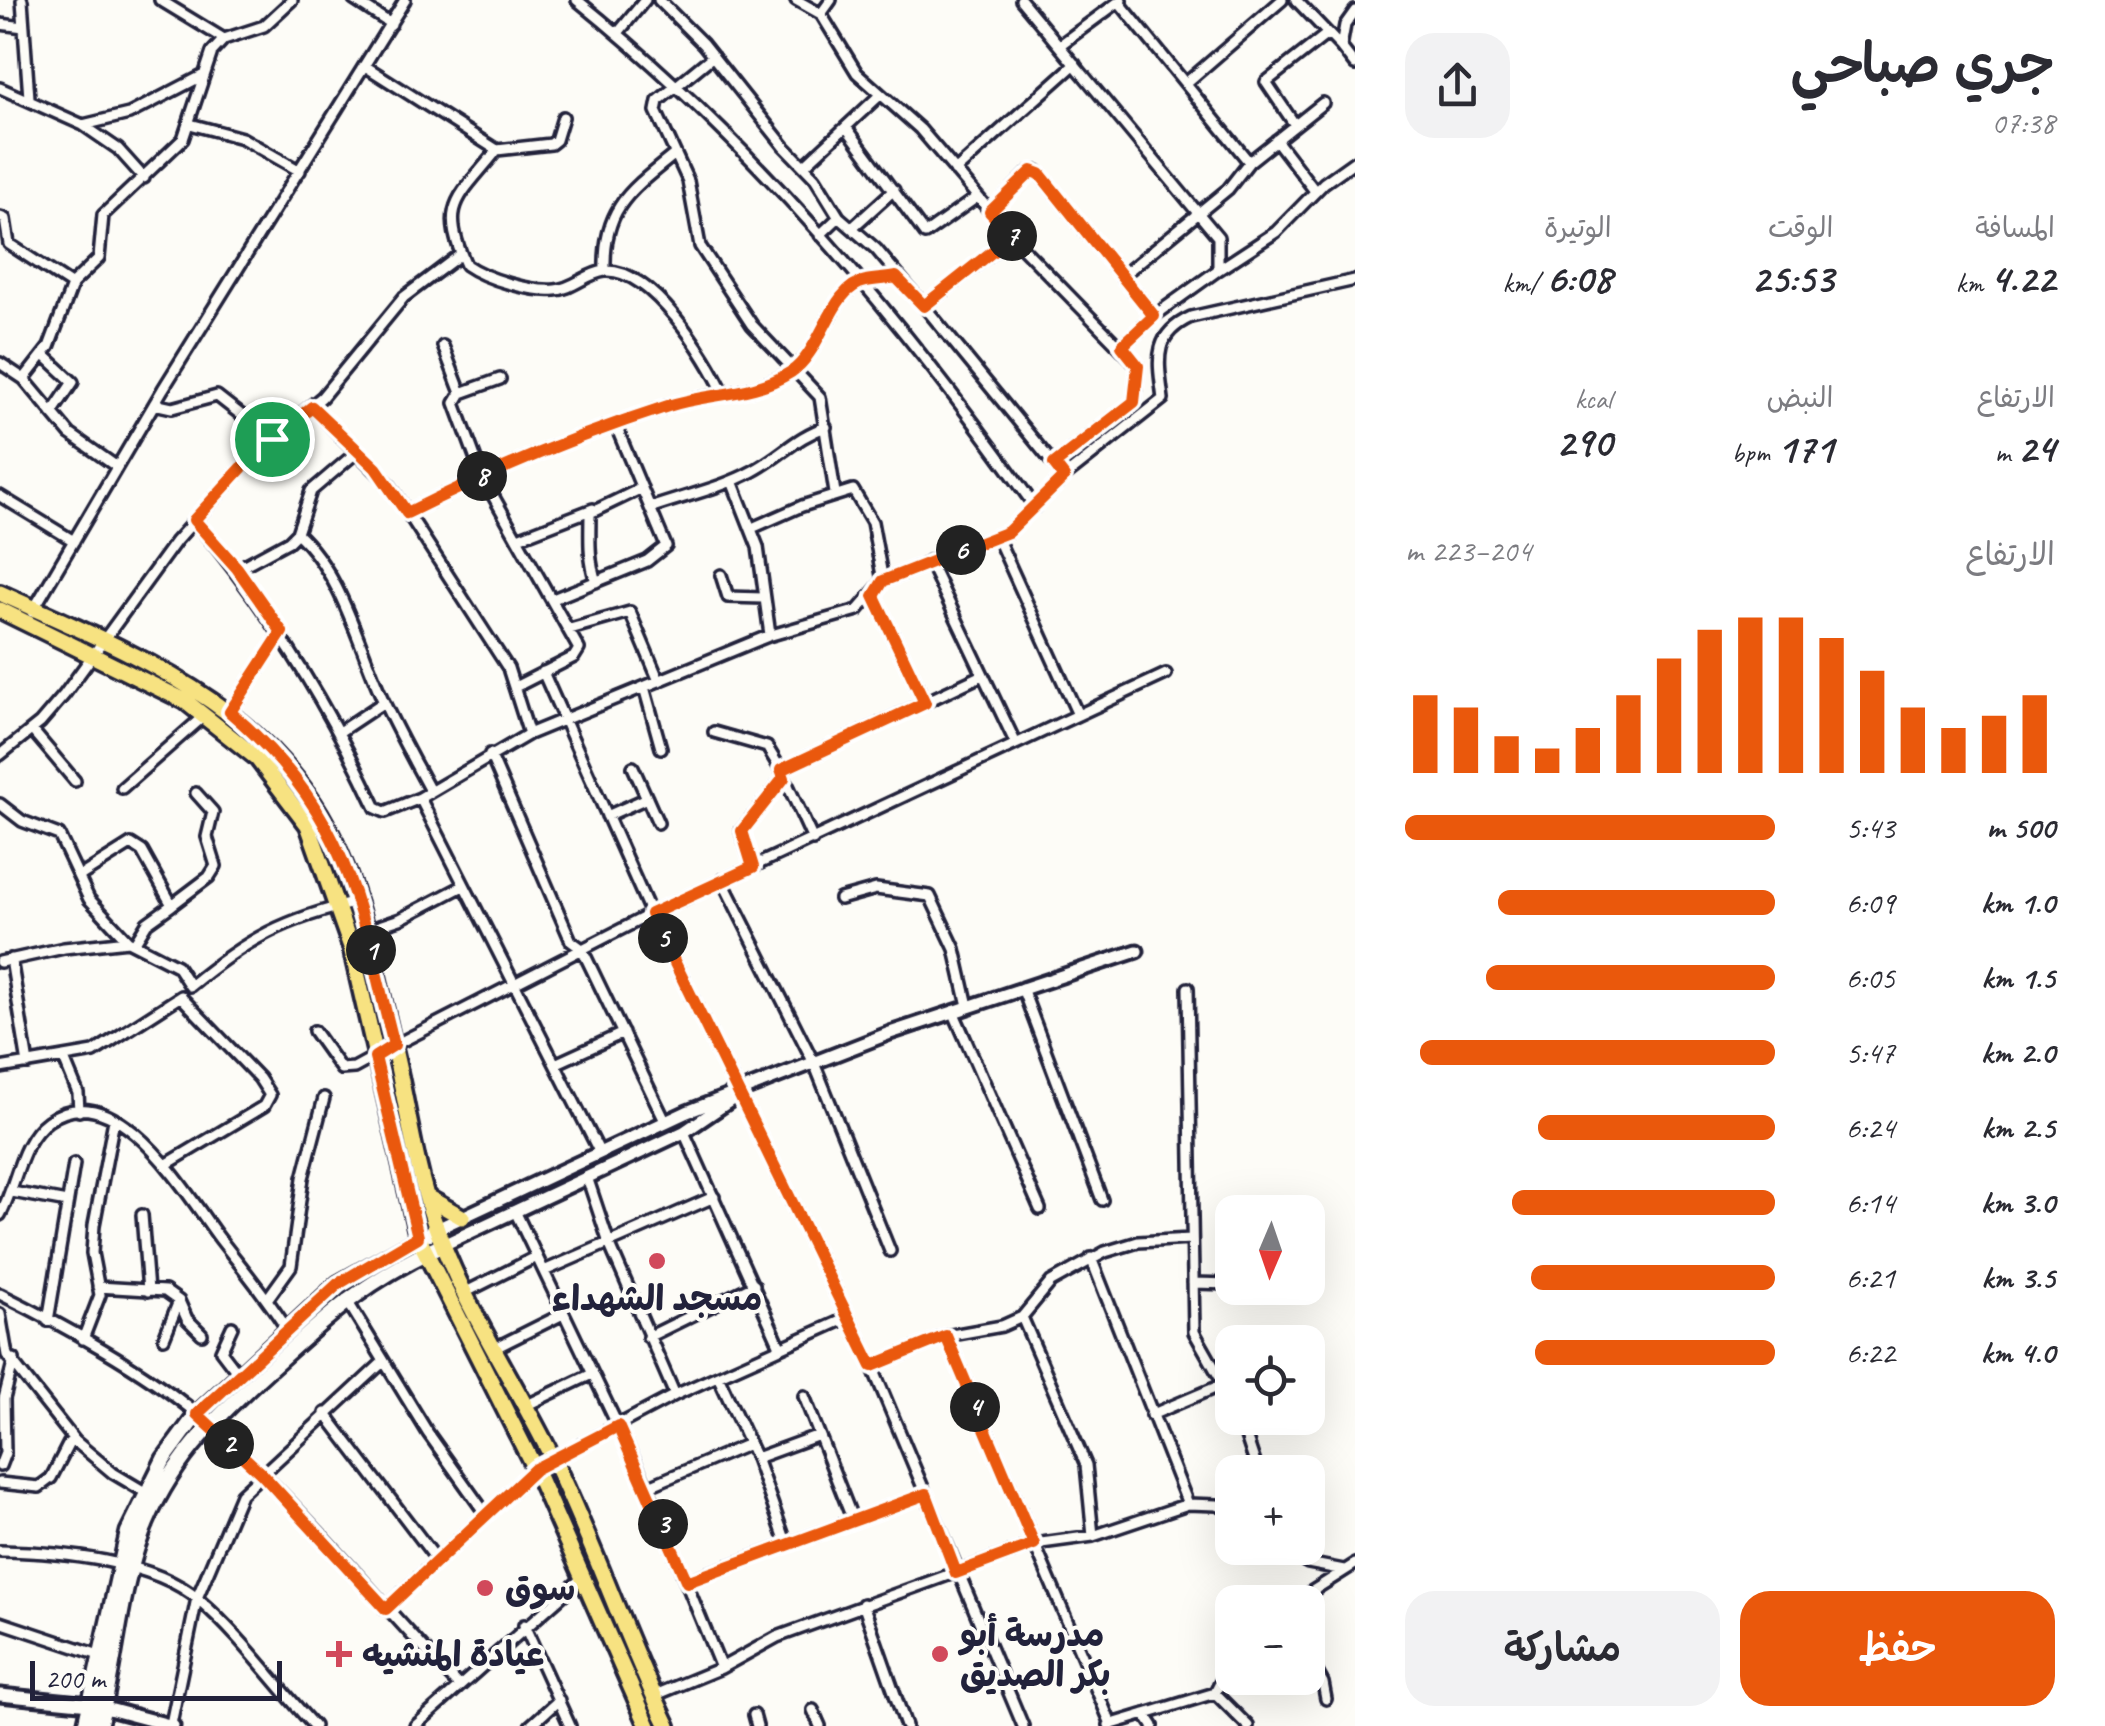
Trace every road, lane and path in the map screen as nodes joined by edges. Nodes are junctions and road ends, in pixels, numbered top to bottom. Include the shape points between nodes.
1 (22, 0) edge
2 (160, 0) edge
3 (292, 0) edge
4 (354, 0) edge
5 (406, 0) edge
6 (577, 0) edge
7 (646, 0) edge
8 (659, 0) edge
9 (796, 0) edge
10 (831, 0) edge
11 (1021, 0) edge
12 (1282, 0) edge
13 (1296, 0) edge
14 (1120, 1) edge
15 (1355, 11) edge
16 (821, 14) junction
17 (0, 24) edge
18 (390, 24) junction
19 (24, 28) junction
20 (618, 33) junction
21 (1326, 34) junction
22 (224, 39) junction
23 (1060, 45) junction
24 (1341, 47) junction
25 (713, 56) junction
26 (1074, 64) junction
27 (1355, 65) edge
28 (365, 66) junction
29 (202, 76) junction
30 (1186, 83) junction
31 (0, 88) edge
32 (676, 90) junction
33 (880, 95) junction
34 (29, 98) junction
35 (1323, 103) dead end
36 (563, 116) dead end
37 (190, 124) junction
38 (1294, 125) junction
39 (83, 126) junction
40 (846, 126) junction
41 (1276, 140) junction
42 (497, 150) junction
43 (674, 154) junction
44 (1355, 161) edge
45 (1249, 162) junction
46 (805, 165) junction
47 (300, 171) junction
48 (954, 171) junction
49 (144, 178) junction
50 (894, 190) junction
51 (1315, 190) junction
52 (977, 197) junction
53 (1197, 210) junction
54 (990, 212) junction
55 (0, 216) edge
56 (839, 217) junction
57 (852, 228) junction
58 (820, 234) junction
59 (1012, 236) junction
60 (461, 254) junction
61 (1218, 270) junction
62 (605, 271) junction
63 (1122, 276) junction
64 (896, 277) junction
65 (864, 280) junction
66 (1354, 283) edge
67 (72, 285) junction
68 (924, 306) junction
69 (1154, 316) junction
70 (443, 346) dead end
71 (1122, 346) junction
72 (44, 355) junction
73 (0, 363) edge
74 (794, 370) junction
75 (24, 379) junction
76 (500, 380) dead end
77 (461, 393) junction
78 (724, 394) junction
79 (154, 404) junction
80 (312, 407) junction
81 (52, 413) junction
82 (616, 424) junction
83 (826, 427) junction
84 (272, 439) junction
85 (358, 451) junction
86 (1054, 464) junction
87 (117, 467) junction
88 (482, 476) junction
89 (1064, 477) junction
90 (732, 481) junction
91 (642, 488) junction
92 (834, 494) junction
93 (0, 496) edge
94 (1035, 507) junction
95 (650, 508) junction
96 (593, 510) junction
97 (407, 513) junction
98 (194, 520) junction
99 (752, 528) junction
100 (296, 533) junction
101 (997, 537) junction
102 (518, 538) junction
103 (74, 542) junction
104 (929, 561) junction
105 (237, 568) junction
106 (721, 574) dead end
107 (883, 581) junction
108 (596, 582) junction
109 (0, 592) edge
110 (874, 596) junction
111 (763, 598) junction
112 (553, 599) junction
113 (0, 610) edge
114 (30, 615) junction
115 (570, 629) junction
116 (282, 632) junction
117 (770, 635) junction
118 (99, 648) junction
119 (544, 672) junction
120 (1166, 674) dead end
121 (983, 675) junction
122 (659, 681) junction
123 (517, 686) junction
124 (644, 687) junction
125 (384, 702) junction
126 (925, 703) junction
127 (230, 712) junction
128 (1078, 714) junction
129 (205, 715) junction
130 (562, 720) junction
131 (32, 730) junction
132 (339, 732) junction
133 (714, 732) dead end
134 (529, 734) junction
135 (1016, 744) junction
136 (661, 748) dead end
137 (490, 754) junction
138 (0, 755) edge
139 (633, 767) dead end
140 (783, 774) junction
141 (76, 781) dead end
142 (122, 788) dead end
143 (430, 792) junction
144 (196, 793) dead end
145 (420, 798) junction
146 (647, 798) junction
147 (0, 804) edge
148 (606, 816) junction
149 (658, 823) dead end
150 (813, 840) junction
151 (753, 867) junction
152 (80, 876) junction
153 (722, 880) junction
154 (463, 886) junction
155 (840, 899) dead end
156 (358, 902) junction
157 (172, 906) junction
158 (340, 906) junction
159 (651, 914) junction
160 (367, 930) junction
161 (132, 942) junction
162 (582, 949) junction
163 (1137, 950) dead end
164 (5, 961) edge
165 (513, 983) junction
166 (190, 986) junction
167 (1022, 988) junction
168 (1188, 988) dead end
169 (180, 996) junction
170 (968, 1006) junction
171 (954, 1011) junction
172 (314, 1031) dead end
173 (623, 1033) junction
174 (394, 1045) junction
175 (375, 1057) junction
176 (64, 1058) junction
177 (814, 1063) junction
178 (28, 1064) junction
179 (555, 1064) junction
180 (0, 1068) edge
181 (739, 1095) junction
182 (324, 1098) dead end
183 (79, 1111) junction
184 (114, 1120) junction
185 (665, 1121) junction
186 (684, 1132) junction
187 (600, 1153) junction
188 (74, 1164) dead end
189 (167, 1164) junction
190 (587, 1177) junction
191 (12, 1192) junction
192 (426, 1197) junction
193 (714, 1197) junction
194 (1102, 1200) dead end
195 (68, 1202) junction
196 (1040, 1209) dead end
197 (515, 1211) junction
198 (0, 1215) edge
199 (142, 1215) dead end
200 (462, 1217) junction
201 (436, 1228) junction
202 (418, 1237) junction
203 (1192, 1239) junction
204 (608, 1243) junction
205 (444, 1244) junction
206 (890, 1251) dead end
207 (424, 1253) junction
208 (536, 1257) junction
209 (1091, 1258) junction
210 (544, 1271) junction
211 (1193, 1282) junction
212 (1215, 1283) edge
213 (754, 1286) junction
214 (98, 1287) junction
215 (148, 1290) junction
216 (464, 1293) junction
217 (0, 1294) edge
218 (268, 1298) junction
219 (346, 1299) junction
220 (179, 1301) junction
221 (0, 1314) edge
222 (563, 1314) junction
223 (1022, 1316) junction
224 (846, 1318) junction
225 (48, 1320) junction
226 (232, 1327) dead end
227 (288, 1331) junction
228 (202, 1334) dead end
229 (648, 1336) junction
230 (946, 1336) junction
231 (164, 1338) dead end
232 (82, 1339) junction
233 (780, 1346) junction
234 (493, 1349) junction
235 (7, 1357) edge
236 (383, 1362) junction
237 (872, 1366) junction
238 (1215, 1368) edge
239 (592, 1374) junction
240 (240, 1376) junction
241 (718, 1376) junction
242 (1215, 1388) edge
243 (674, 1395) junction
244 (804, 1396) dead end
245 (525, 1406) junction
246 (325, 1413) junction
247 (1152, 1415) junction
248 (202, 1420) junction
249 (618, 1426) junction
250 (819, 1435) junction
251 (76, 1440) junction
252 (749, 1444) junction
253 (552, 1458) junction
254 (756, 1458) junction
255 (0, 1466) edge
256 (535, 1469) junction
257 (261, 1473) junction
258 (0, 1484) edge
259 (648, 1487) junction
260 (145, 1492) junction
261 (926, 1494) junction
262 (1188, 1504) junction
263 (1215, 1504) edge
264 (485, 1513) junction
265 (852, 1518) junction
266 (1094, 1536) junction
267 (786, 1542) junction
268 (1034, 1544) junction
269 (0, 1551) edge
270 (436, 1560) junction
271 (1355, 1564) edge
272 (1314, 1565) edge
273 (125, 1568) junction
274 (1344, 1570) junction
275 (956, 1573) junction
276 (584, 1576) junction
277 (687, 1582) junction
278 (1321, 1585) edge
279 (198, 1598) junction
280 (863, 1604) junction
281 (386, 1609) junction
282 (0, 1622) edge
283 (524, 1625) junction
284 (102, 1656) junction
285 (721, 1668) junction
286 (458, 1685) junction
287 (1325, 1691) edge
288 (1215, 1692) edge
289 (0, 1695) edge
290 (1218, 1695) edge
291 (653, 1696) junction
292 (1326, 1699) dead end
293 (559, 1700) junction
294 (97, 1706) junction
295 (813, 1710) dead end
296 (1145, 1714) junction
297 (172, 1725) edge
298 (1109, 1725) edge
299 (85, 1726) edge
300 (99, 1726) edge
301 (314, 1726) edge
302 (415, 1726) edge
303 (530, 1726) edge
304 (570, 1726) edge
305 (648, 1726) edge
306 (668, 1726) edge
307 (820, 1726) edge
308 (906, 1726) edge
309 (1023, 1726) edge
310 (1154, 1726) edge
311 (1248, 1726) edge

1 - 19 street
2 - 22 street
3 - 22 street via 264,26
4 - 18 street
5 - 18 street
6 - 20 street
7 - 20 street
8 - 25 street
9 - 16 street
10 - 16 street
11 - 23 street
12 - 30 street
13 - 21 street
14 - 23 street
14 - 30 street
15 - 24 street
16 - 33 street via 857,72
17 - 19 street
18 - 28 street
19 - 34 street
20 - 32 street
21 - 24 street
21 - 38 street via 1266,82
22 - 29 street
23 - 26 street
24 - 27 street
25 - 32 street
25 - 46 street
26 - 48 street
26 - 53 street
28 - 42 street
28 - 47 street
29 - 37 street
29 - 39 street via 129,114
30 - 45 street
31 - 34 street
32 - 43 street via 656,108
32 - 58 street
33 - 40 street
33 - 48 street
34 - 39 street
35 - 38 street
36 - 42 street via 550,144
37 - 47 street via 242,138
37 - 49 street
38 - 41 street
39 - 49 street via 118,149
40 - 46 street
40 - 50 street
41 - 45 street
41 - 51 street
42 - 60 street via 452,207
43 - 62 street via 614,212 604,238
43 - 74 street via 693,196 700,246 752,324
44 - 51 street
45 - 53 street via 1228,189
46 - 56 street
47 - 79 street
48 - 52 street
49 - 67 street via 103,215 99,258
50 - 52 street via 927,235
50 - 57 street
51 - 61 street via 1276,232
52 - 54 street
53 - 61 street via 1218,236
53 - 63 street
54 - 59 street
54 - 63 street via 1037,171
55 - 67 street via 12,247
56 - 57 street
56 - 58 street
57 - 64 street
58 - 65 street
59 - 68 street
59 - 71 street
60 - 62 street via 475,271 554,290
60 - 80 street via 393,308
61 - 69 street
62 - 78 street via 638,282 690,333
63 - 69 street
64 - 65 street
64 - 68 street
65 - 74 street via 835,305 814,351
65 - 94 street
66 - 89 street via 1170,327 1162,342 1163,399
67 - 72 street
68 - 86 street
69 - 71 street
70 - 77 street
71 - 86 street via 1138,366 1134,402
72 - 75 street
72 - 81 street via 72,382
73 - 75 street
74 - 78 street via 749,393
74 - 83 street via 820,398
75 - 81 street
76 - 77 street
77 - 88 street via 454,403
78 - 82 street
79 - 84 street via 172,408 217,396
79 - 87 street
80 - 84 street
80 - 85 street
81 - 87 street
82 - 88 street
82 - 91 street
83 - 90 street via 805,433
83 - 92 street
84 - 98 street
85 - 97 street
85 - 100 street via 311,491
86 - 89 street
87 - 103 street
88 - 97 street
88 - 102 street
89 - 94 street
90 - 95 street
90 - 99 street
91 - 95 street
91 - 96 street
92 - 99 street
92 - 107 street via 853,490 868,509
93 - 103 street
94 - 101 street
95 - 108 street via 664,549
96 - 102 street
96 - 108 street via 588,556
97 - 123 street
98 - 105 street
98 - 118 street
99 - 111 street
100 - 105 street
100 - 125 street via 327,572
101 - 104 street
101 - 128 street
102 - 112 street
103 - 114 street
104 - 107 street
104 - 121 street
105 - 116 street
106 - 111 street via 728,597
107 - 110 street
108 - 112 street
109 - 114 main road
110 - 117 street via 858,610
110 - 126 street
111 - 117 street
112 - 115 street
113 - 114 main road
114 - 118 main road
115 - 119 street via 578,654
115 - 122 street via 630,612
116 - 127 street
116 - 132 street
117 - 122 street
118 - 127 main road via 168,672
118 - 129 main road
118 - 131 street
119 - 123 street
119 - 130 street
120 - 128 street
121 - 126 street
121 - 135 street
122 - 124 street
123 - 134 street
124 - 130 street
124 - 136 street
125 - 132 street
125 - 143 street
126 - 140 street
127 - 156 main road via 315,803
128 - 135 street
129 - 142 street
129 - 158 main road via 257,758 297,806
130 - 134 street
130 - 148 street
131 - 138 street
131 - 141 street
132 - 145 street via 380,812
133 - 140 street via 767,747
134 - 137 street
135 - 150 street
137 - 143 street
137 - 162 street via 571,941
139 - 146 street
140 - 150 street
140 - 151 street via 742,831
143 - 145 street
144 - 157 street via 212,812 207,836 216,866
145 - 154 street
146 - 148 street
146 - 149 street
147 - 152 street via 22,821 57,833
148 - 159 street
150 - 151 street
151 - 153 street
152 - 157 street via 134,844
152 - 161 street via 90,899
153 - 159 street
153 - 177 street
154 - 160 street
154 - 165 street
155 - 170 street via 891,889 930,896 955,949
156 - 158 street
156 - 160 main road
157 - 161 street
158 - 166 street via 261,932
158 - 175 main road
159 - 162 street
159 - 181 street
160 - 174 main road
161 - 164 street
161 - 166 street via 176,966
162 - 165 street
162 - 173 street
163 - 167 street
164 - 178 street
165 - 174 street
165 - 179 street
166 - 169 street
167 - 170 street
167 - 194 street
168 - 203 street
169 - 176 street via 106,1047
169 - 189 street via 270,1095 264,1106
170 - 171 street
171 - 177 street
171 - 196 street
172 - 175 street via 341,1069
173 - 179 street
173 - 185 street
174 - 175 street
174 - 192 main road
175 - 202 main road
176 - 178 street
176 - 183 street
177 - 181 street
177 - 206 street
178 - 180 street
179 - 187 street
181 - 185 street
181 - 186 street
181 - 224 street
182 - 218 street via 303,1178 291,1266
183 - 184 street
183 - 191 street via 55,1116 39,1129
184 - 189 street via 138,1133
184 - 214 street via 94,1225
185 - 187 street
186 - 190 street
186 - 193 street
187 - 200 street
188 - 195 street
189 - 218 street
190 - 197 street
190 - 204 street
191 - 195 street
191 - 198 street
192 - 200 main road
192 - 201 main road
193 - 204 street
193 - 213 street
195 - 225 street
197 - 205 street
197 - 208 street
199 - 215 street
200 - 201 street
201 - 202 main road
201 - 205 main road
202 - 207 main road
202 - 227 main road via 338,1284
203 - 209 street via 1138,1242
203 - 211 street
204 - 210 street
204 - 229 street
205 - 207 main road
205 - 216 main road
207 - 219 main road
207 - 256 main road
208 - 210 street
208 - 216 street
209 - 223 street via 1051,1282
209 - 247 street
210 - 222 street
211 - 212 street
211 - 238 street via 1194,1332
213 - 229 street
213 - 233 street
214 - 215 street
214 - 232 street
215 - 220 street via 172,1293
216 - 234 main road
217 - 225 street
218 - 227 street
219 - 236 street
219 - 248 main road
220 - 228 street
220 - 231 street
221 - 235 street
222 - 234 street
222 - 239 street
223 - 230 street
223 - 266 street via 1086,1465
224 - 233 street
224 - 237 street
225 - 232 street
226 - 240 street via 221,1351
227 - 240 main road
229 - 243 street
230 - 237 street
230 - 268 street
232 - 248 street
233 - 241 street
234 - 245 main road
235 - 251 street
235 - 255 street
236 - 246 street
236 - 264 street
237 - 261 street
239 - 245 street
239 - 249 street
240 - 248 main road
241 - 243 street
241 - 252 street
242 - 247 street
243 - 249 street
244 - 250 street
245 - 253 main road
246 - 257 street
246 - 270 street
247 - 262 street
248 - 257 street
248 - 260 main road
248 - 273 main road
249 - 253 street
249 - 259 street
250 - 254 street
250 - 265 street
251 - 258 street via 39,1488
251 - 260 street
252 - 254 street
252 - 259 street
253 - 256 street
253 - 291 main road
254 - 267 street
256 - 264 street
256 - 276 main road
257 - 279 street via 230,1513
257 - 281 street
259 - 277 street
260 - 273 main road
261 - 265 street
261 - 275 street
262 - 263 street
262 - 266 street
264 - 270 street
265 - 267 street
266 - 268 street
267 - 277 street
268 - 275 street
268 - 298 street
269 - 273 street
270 - 281 street
271 - 274 street
272 - 274 street
273 - 279 street
273 - 284 main road
273 - 294 main road
274 - 278 street
275 - 280 street
275 - 309 street
276 - 283 street
276 - 305 main road
277 - 285 street
279 - 297 street
279 - 301 street
280 - 285 street via 777,1636
280 - 308 street
281 - 286 street
282 - 284 street
283 - 286 street
283 - 293 street
284 - 294 main road
285 - 291 street
286 - 302 street
287 - 292 street
288 - 296 street
289 - 294 street
290 - 311 street
291 - 306 main road
293 - 303 street
293 - 304 street
294 - 297 street
294 - 299 main road
294 - 300 main road
295 - 307 street
296 - 298 street
296 - 310 street

